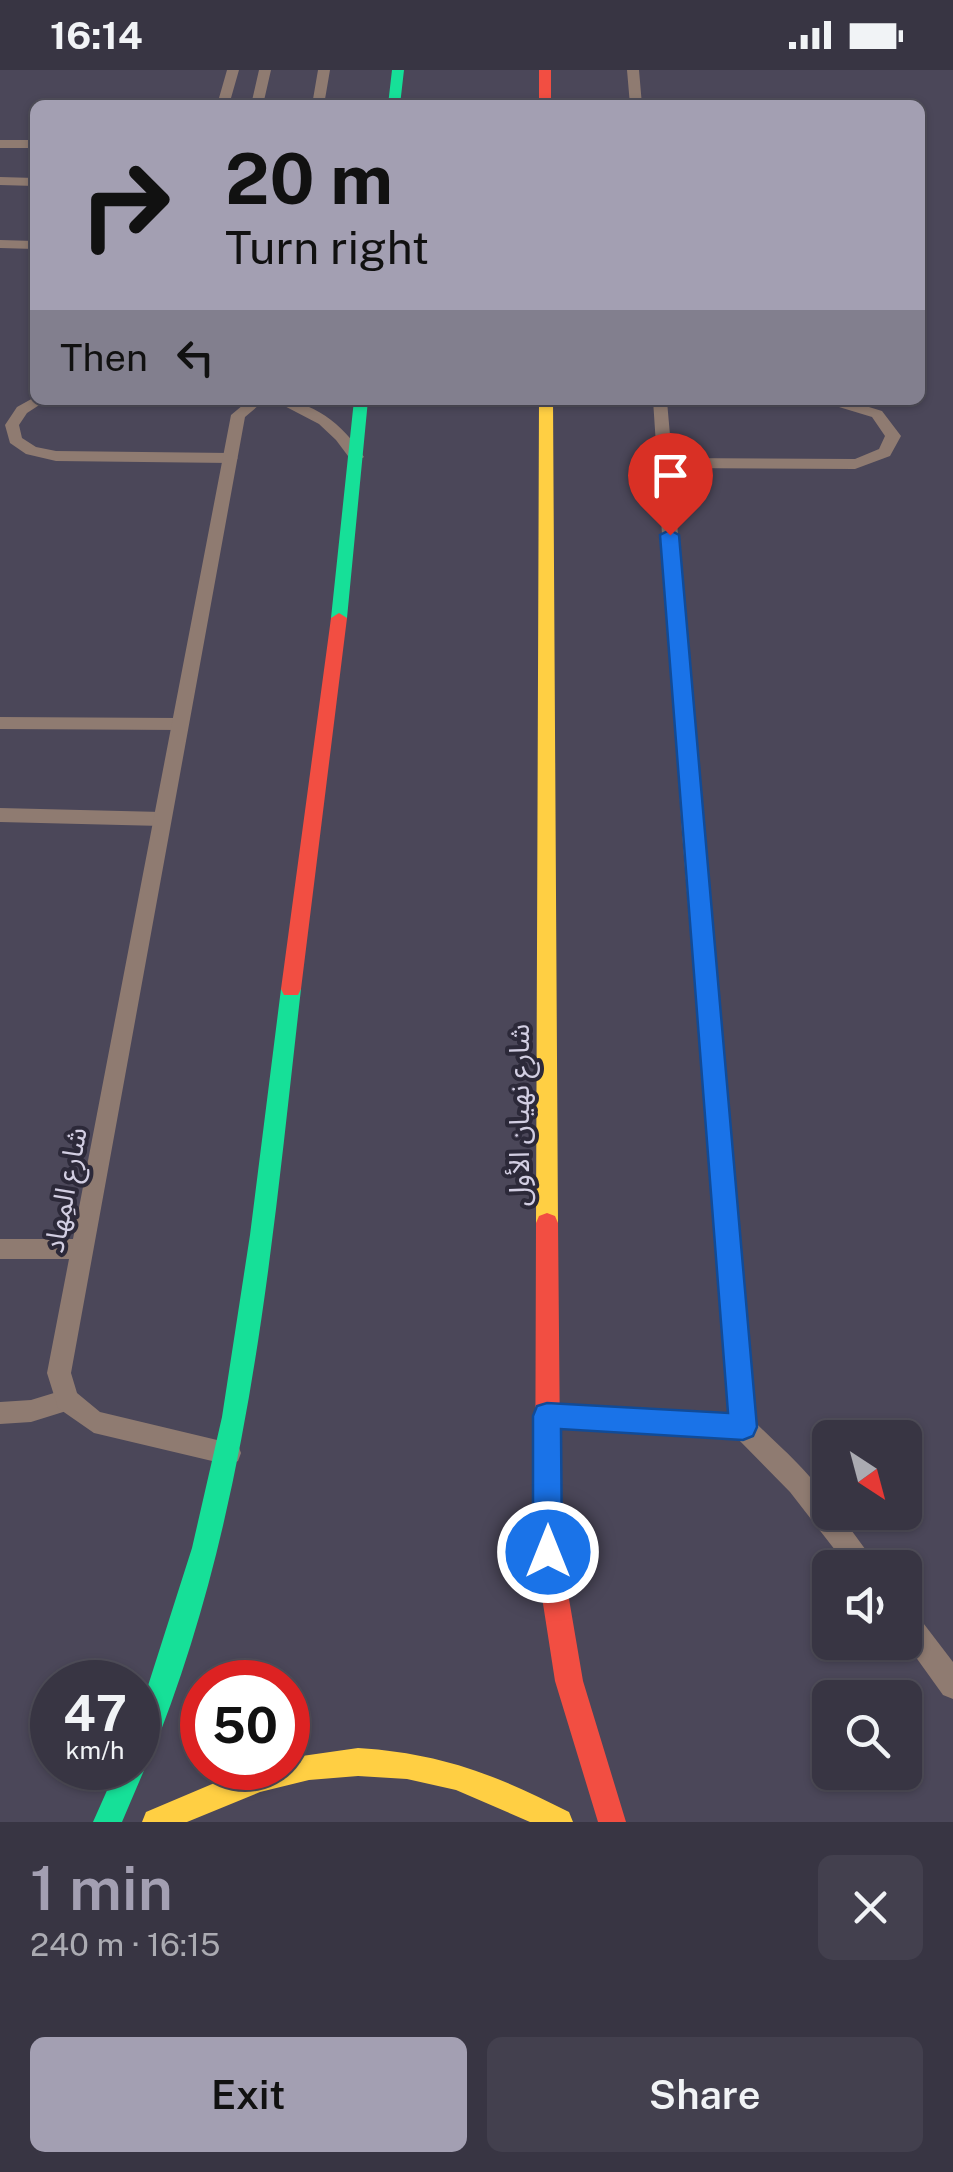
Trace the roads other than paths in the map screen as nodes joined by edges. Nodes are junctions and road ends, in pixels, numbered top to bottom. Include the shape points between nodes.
1 (233, 70) edge
2 (265, 70) edge
3 (324, 70) edge
4 (398, 70) edge
5 (544, 70) edge
6 (633, 70) edge
7 (224, 100) edge
8 (259, 100) edge
9 (319, 100) edge
10 (395, 100) edge
11 (545, 100) edge
12 (636, 100) edge
13 (0, 144) edge
14 (30, 144) edge
15 (0, 181) edge
16 (30, 182) edge
17 (0, 244) edge
18 (30, 245) edge
19 (33, 405) edge
20 (246, 405) edge
21 (292, 405) edge
22 (361, 405) edge
23 (546, 405) edge
24 (660, 405) edge
25 (847, 405) edge
26 (356, 457) junction
27 (230, 458) junction
28 (664, 463) junction
29 (0, 723) edge
30 (180, 724) junction
31 (0, 815) edge
32 (162, 819) junction
33 (0, 1249) edge
34 (82, 1250) junction
35 (67, 1400) junction
36 (0, 1412) edge
37 (547, 1416) junction
38 (743, 1427) junction
39 (229, 1453) junction
40 (851, 1550) edge
41 (922, 1643) edge
42 (953, 1685) edge
43 (160, 1691) edge
44 (121, 1790) edge
45 (107, 1822) edge
46 (156, 1822) edge
47 (559, 1822) edge
48 (612, 1822) edge

1 - 7 street
2 - 8 street
3 - 9 street
4 - 10 main road
5 - 11 main road
6 - 12 street
13 - 14 street
15 - 16 street
17 - 18 street
19 - 27 street via 16,417 11,432 21,446 43,455
20 - 27 street, شارع المِهاد
21 - 26 street via 334,428
22 - 26 main road
23 - 37 main road, شارع نهيان الأول
24 - 28 street
25 - 28 street via 886,421 893,436 887,451 855,464
26 - 39 main road via 249,1336
27 - 30 street, شارع المِهاد
28 - 38 street
29 - 30 street
30 - 32 street, شارع المِهاد
31 - 32 street
32 - 34 street, شارع المِهاد
33 - 34 street
34 - 35 street, شارع المِهاد via 59,1374
35 - 36 street
35 - 39 street via 94,1422
37 - 38 street
37 - 48 main road, شارع نهيان الأول via 548,1552 557,1616 569,1681
38 - 40 street
39 - 43 main road via 198,1584
41 - 42 street
44 - 45 main road
46 - 47 main road via 246,1778 305,1764 366,1760 426,1765 483,1781

